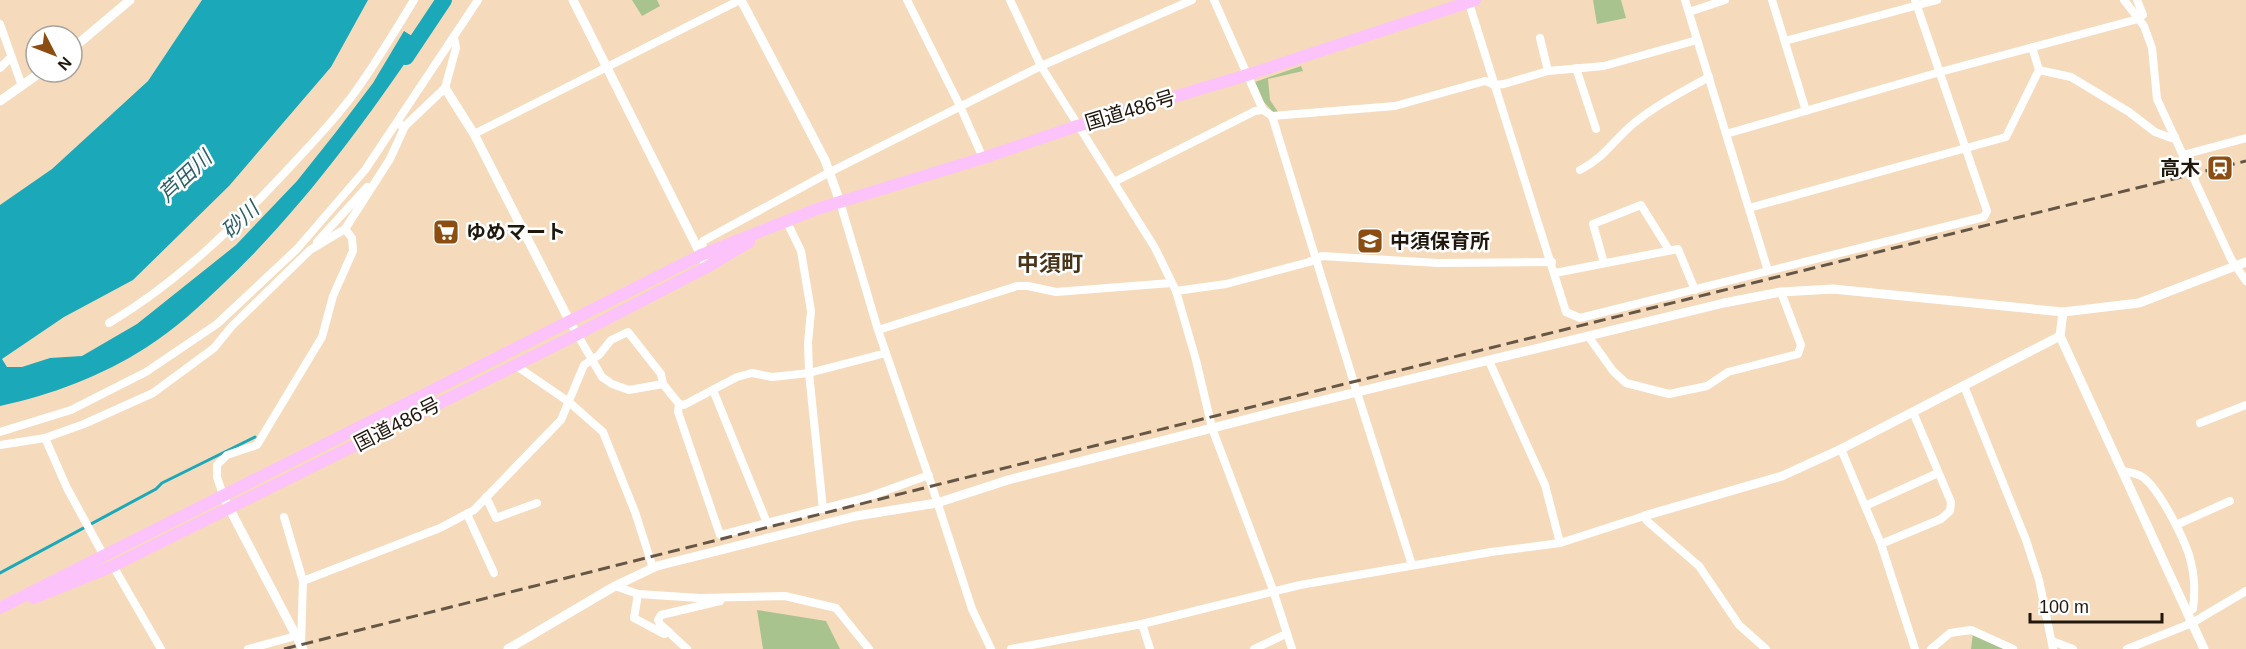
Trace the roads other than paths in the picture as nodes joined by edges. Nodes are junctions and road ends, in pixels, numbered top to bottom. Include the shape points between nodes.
1 (130, 0) edge
2 (414, 0) edge
3 (478, 0) edge
4 (573, 0) edge
5 (740, 0) edge
6 (907, 0) edge
7 (1010, 0) edge
8 (1192, 0) edge
9 (1214, 0) edge
10 (1685, 0) edge
11 (1725, 0) edge
12 (1772, 0) edge
13 (1937, 0) edge
14 (2124, 0) edge
15 (2137, 0) edge
16 (1470, 1) edge
17 (1916, 3) edge
18 (1689, 12) junction
19 (2138, 19) junction
20 (0, 24) edge
21 (454, 37) junction
22 (1540, 38) dead end
23 (84, 39) edge
24 (1697, 40) junction
25 (1785, 41) junction
26 (2032, 47) junction
27 (11, 57) junction
28 (607, 66) junction
29 (1041, 66) junction
30 (0, 68) edge
31 (1576, 68) junction
32 (2040, 70) junction
33 (1548, 71) junction
34 (1940, 72) junction
35 (1247, 75) junction
36 (1709, 77) junction
37 (25, 84) edge
38 (1495, 85) junction
39 (22, 86) junction
40 (445, 88) junction
41 (0, 101) edge
42 (960, 106) junction
43 (1263, 110) junction
44 (1806, 111) junction
45 (1272, 116) junction
46 (396, 124) junction
47 (405, 126) junction
48 (1077, 126) junction
49 (1596, 129) dead end
50 (474, 134) junction
51 (1726, 134) junction
52 (2175, 137) junction
53 (2246, 138) edge
54 (1966, 148) junction
55 (2183, 155) junction
56 (982, 158) junction
57 (390, 159) junction
58 (1580, 170) dead end
59 (830, 172) junction
60 (1114, 182) junction
61 (840, 202) junction
62 (1749, 207) junction
63 (786, 220) junction
64 (345, 229) junction
65 (310, 250) junction
66 (1669, 250) junction
67 (701, 255) junction
68 (1316, 259) junction
69 (1551, 262) junction
70 (1605, 263) junction
71 (2241, 264) edge
72 (707, 267) junction
73 (1768, 271) junction
74 (1555, 273) junction
75 (2246, 281) edge
76 (1171, 283) junction
77 (1695, 290) junction
78 (1176, 291) junction
79 (1781, 292) junction
80 (2063, 312) junction
81 (569, 320) junction
82 (110, 322) dead end
83 (878, 330) junction
84 (576, 335) junction
85 (1588, 336) junction
86 (2060, 336) junction
87 (886, 353) junction
88 (592, 359) junction
89 (1489, 361) junction
90 (515, 365) junction
91 (809, 373) junction
92 (663, 384) junction
93 (1964, 386) junction
94 (713, 390) junction
95 (1357, 392) junction
96 (569, 402) junction
97 (679, 404) junction
98 (2246, 405) edge
99 (1913, 412) junction
100 (2200, 423) dead end
101 (1212, 429) junction
102 (0, 432) edge
103 (45, 438) junction
104 (0, 445) edge
105 (1842, 449) junction
106 (2122, 471) junction
107 (1938, 473) junction
108 (929, 475) junction
109 (223, 495) junction
110 (486, 497) junction
111 (2230, 501) dead end
112 (537, 503) dead end
113 (937, 503) junction
114 (1865, 506) junction
115 (229, 508) junction
116 (823, 509) junction
117 (467, 514) junction
118 (1644, 516) junction
119 (284, 517) dead end
120 (766, 523) junction
121 (2176, 525) junction
122 (1560, 543) junction
123 (1881, 544) junction
124 (104, 556) junction
125 (1412, 565) junction
126 (113, 566) junction
127 (653, 568) junction
128 (494, 573) dead end
129 (303, 581) junction
130 (615, 586) junction
131 (1273, 591) junction
132 (2246, 591) edge
133 (638, 594) junction
134 (726, 597) junction
135 (0, 609) edge
136 (2187, 613) junction
137 (2192, 623) junction
138 (1142, 624) junction
139 (669, 632) junction
140 (1286, 634) junction
141 (300, 645) edge
142 (2053, 645) edge
143 (161, 649) edge
144 (248, 649) edge
145 (508, 649) edge
146 (687, 649) edge
147 (869, 649) edge
148 (991, 649) edge
149 (1011, 649) edge
150 (1150, 649) edge
151 (1254, 649) edge
152 (1292, 649) edge
153 (1766, 649) edge
154 (1915, 649) edge
155 (1931, 649) edge
156 (2013, 649) edge
157 (2073, 649) edge
158 (2127, 649) edge
159 (2204, 649) edge

1 - 23 street
2 - 82 street via 339,114 257,201 154,292
3 - 21 street
4 - 28 street
5 - 28 street
5 - 59 street
6 - 42 street
7 - 29 street
8 - 29 street
9 - 35 street
10 - 18 street
11 - 18 street
12 - 25 street
13 - 17 street
14 - 19 street
15 - 19 street via 2143,15
16 - 35 highway, 国道486号
16 - 38 street
17 - 25 street
17 - 34 street
18 - 24 street
19 - 26 street
19 - 52 street via 2152,48 2157,99
20 - 27 street
21 - 40 street via 456,48
21 - 46 street
22 - 33 street
24 - 31 street via 1604,66
24 - 36 street
25 - 44 street
26 - 32 street
26 - 34 street
27 - 30 street
27 - 39 street
28 - 50 street
28 - 67 street
29 - 42 street
29 - 48 street
31 - 33 street
31 - 49 street
32 - 52 street via 2071,77 2155,132
32 - 54 street via 2006,137
33 - 38 street
34 - 44 street
34 - 54 street
35 - 43 street
35 - 48 highway, 国道486号
36 - 51 street
36 - 58 street via 1658,104 1596,162
37 - 39 street
38 - 45 street via 1485,81 1395,106
38 - 69 street
39 - 41 street
40 - 47 street
40 - 50 street
42 - 56 street
42 - 59 street
43 - 45 street
43 - 60 street
44 - 51 street
45 - 68 street
46 - 47 street
46 - 102 street via 365,170 297,249 217,324 137,377 71,410
47 - 57 street
48 - 56 highway, 国道486号
48 - 60 street
50 - 81 street
51 - 62 street
52 - 55 street
53 - 55 street
54 - 62 street
54 - 73 street via 1987,211 1984,217
55 - 71 street via 2231,259
56 - 61 highway, 国道486号
57 - 64 street
57 - 65 street
59 - 61 street
59 - 67 street via 703,241
60 - 76 street via 1155,248
61 - 63 highway, 国道486号
61 - 83 street
62 - 73 street
63 - 67 highway, 国道486号
63 - 72 highway, 国道486号
63 - 91 street via 801,251 811,311
64 - 65 street
64 - 109 street via 352,238 353,251 333,296 322,337 257,445 227,455 217,465
65 - 103 street via 214,348 153,393
66 - 70 street
66 - 70 street via 1641,205 1593,224
66 - 77 street via 1678,249
67 - 72 street
67 - 81 highway, 国道486号
68 - 69 street via 1322,256 1438,263
68 - 78 street via 1226,284
68 - 95 street
69 - 74 street
70 - 74 street
71 - 75 street
71 - 80 street via 2139,303
72 - 84 highway, 国道486号
73 - 77 street
74 - 77 street via 1566,312 1580,318
76 - 78 street
76 - 83 street via 1056,292 1017,286
78 - 101 street
79 - 80 street via 1833,289
79 - 85 street
79 - 85 street via 1801,345 1798,354 1728,372 1707,386 1669,394 1626,383
80 - 86 street
81 - 84 street
81 - 109 highway, 国道486号
83 - 87 street
84 - 88 street
84 - 90 highway, 国道486号
85 - 89 street
86 - 93 street
86 - 106 street
87 - 91 street
87 - 108 street
88 - 92 street via 602,377 629,390
88 - 92 street via 611,340 628,332 661,374
88 - 96 street via 584,364
89 - 95 street
89 - 122 street via 1545,485
90 - 96 street
90 - 115 highway, 国道486号
91 - 94 street via 772,377 752,373
91 - 116 street
92 - 97 street
93 - 99 street
93 - 142 street via 2026,540
94 - 97 street
94 - 120 street
95 - 101 street
95 - 125 street
96 - 110 street via 561,420
96 - 127 street via 603,432
97 - 120 street via 678,412 720,535
98 - 100 street
99 - 105 street
99 - 107 street
101 - 113 street via 1008,480
101 - 131 street
103 - 104 street
103 - 124 street
105 - 114 street
105 - 118 street via 1782,476
106 - 121 street via 2143,477
106 - 136 street
107 - 114 street
107 - 123 street via 1951,502 1950,510 1941,519
108 - 113 street
108 - 116 street
109 - 115 street
109 - 124 highway, 国道486号
110 - 112 street via 496,518
110 - 117 street
111 - 121 street
113 - 127 street via 856,516
113 - 148 street via 972,609
114 - 123 street
115 - 126 highway, 国道486号
115 - 141 street
116 - 120 street
117 - 128 street
117 - 129 street
118 - 122 street
118 - 153 street via 1700,566 1739,625
119 - 129 street
121 - 136 street via 2191,561 2195,593 2193,609
122 - 125 street
123 - 154 street
124 - 135 highway, 国道486号
125 - 131 street
126 - 135 highway, 国道486号
126 - 143 street
127 - 130 street
129 - 141 street
130 - 133 street
130 - 145 street
131 - 138 street
131 - 140 street
132 - 137 street
133 - 134 street
133 - 139 street via 634,618 664,634
134 - 139 street via 661,615 658,620
134 - 147 street via 785,596 836,608
136 - 137 street
137 - 158 street
137 - 159 street
138 - 149 street
138 - 150 street
139 - 146 street
140 - 151 street
140 - 152 street
141 - 144 street
142 - 157 street
155 - 156 street via 1950,633 1971,630

